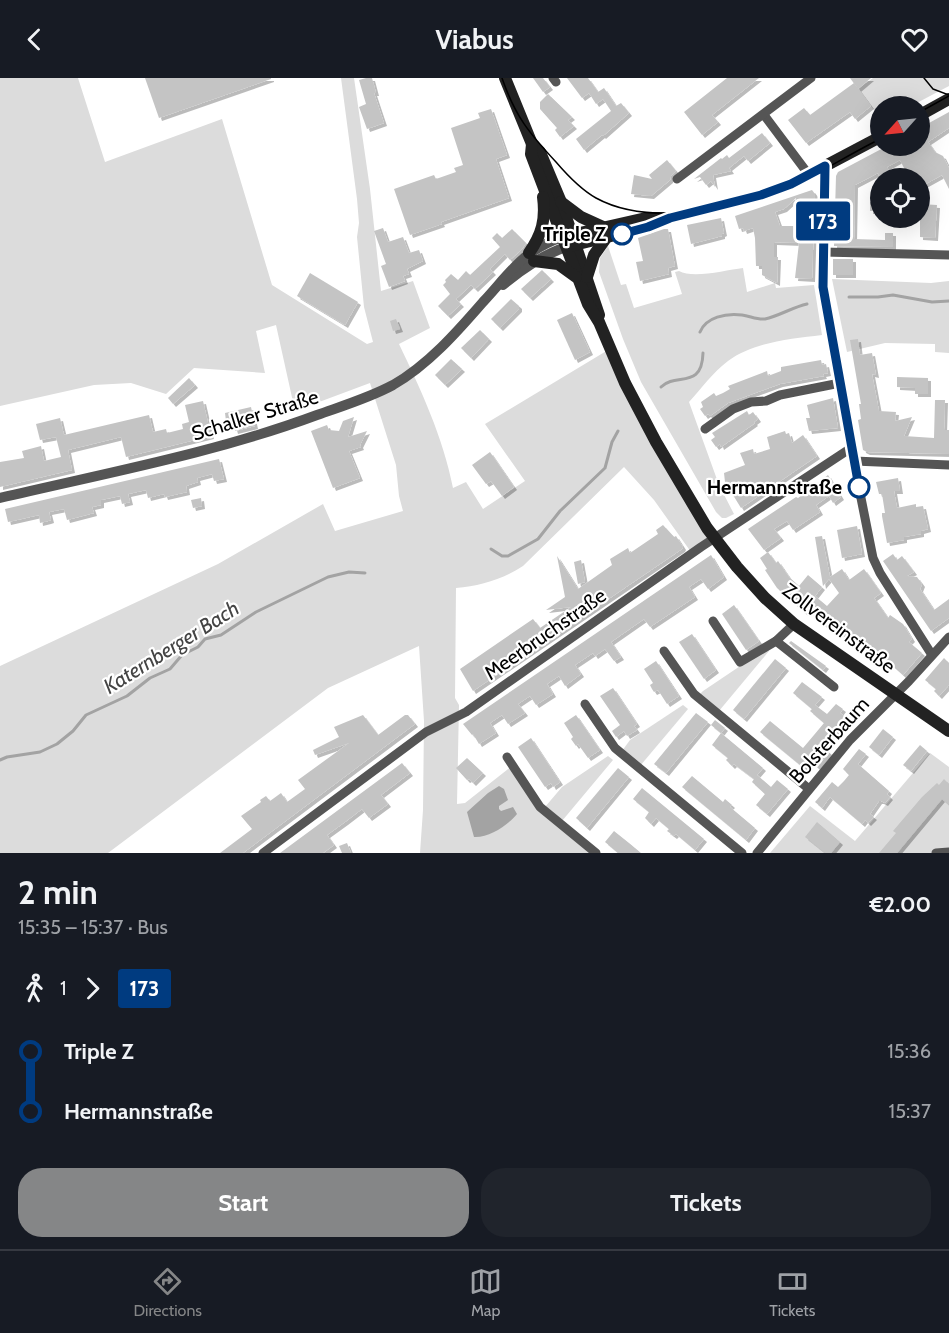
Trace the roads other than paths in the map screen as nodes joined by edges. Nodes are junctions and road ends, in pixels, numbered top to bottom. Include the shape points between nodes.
1 (505, 78) edge
2 (811, 78) edge
3 (949, 99) edge
4 (930, 109) edge
5 (764, 115) junction
6 (870, 142) edge
7 (532, 144) junction
8 (825, 166) junction
9 (809, 175) junction
10 (677, 179) dead end
11 (542, 181) junction
12 (561, 202) junction
13 (604, 233) junction
14 (569, 241) junction
15 (823, 252) junction
16 (949, 255) edge
17 (532, 257) junction
18 (583, 278) junction
19 (840, 383) junction
20 (705, 429) dead end
21 (851, 448) junction
22 (854, 461) junction
23 (949, 465) edge
24 (0, 498) edge
25 (714, 538) junction
26 (713, 621) dead end
27 (794, 624) junction
28 (949, 637) edge
29 (776, 641) junction
30 (664, 651) dead end
31 (932, 655) junction
32 (834, 687) dead end
33 (896, 695) junction
34 (585, 704) dead end
35 (949, 731) edge
36 (507, 758) dead end
37 (809, 789) junction
38 (949, 852) edge
39 (263, 853) edge
40 (596, 853) edge
41 (742, 853) edge
42 (757, 853) edge
43 (936, 853) edge

1 - 7 main road
2 - 5 street
3 - 4 main road
5 - 9 street
5 - 10 street
6 - 8 main road
7 - 11 main road via 531,154
7 - 12 main road via 540,152
8 - 9 main road
8 - 15 street
9 - 13 main road via 761,195 670,218 646,218
11 - 14 main road
11 - 17 main road via 544,222
12 - 13 main road
12 - 14 main road
13 - 14 main road
13 - 18 main road
14 - 17 street, Schalker Straße
14 - 18 main road, Zollvereinstraße
15 - 16 street
15 - 19 street via 823,287
17 - 18 main road via 558,264
17 - 24 street, Schalker Straße via 510,270 487,299 418,368 391,385 250,439
18 - 25 main road, Zollvereinstraße via 588,304 643,419
19 - 20 street via 751,402 733,409
19 - 21 street
21 - 22 street
21 - 25 street, Meerbruchstraße
22 - 23 street
22 - 31 street via 873,558
25 - 27 main road, Zollvereinstraße via 765,598
25 - 39 street, Meerbruchstraße via 466,712 426,732
26 - 29 street via 741,662
27 - 29 street
27 - 33 main road, Zollvereinstraße
28 - 31 street, Bolsterbaum
29 - 32 street
30 - 37 street via 694,694
31 - 33 street, Bolsterbaum
33 - 35 main road, Zollvereinstraße
33 - 37 street, Bolsterbaum via 850,740
34 - 41 street via 615,748
36 - 40 street via 540,807
37 - 42 street, Bolsterbaum
38 - 43 street

